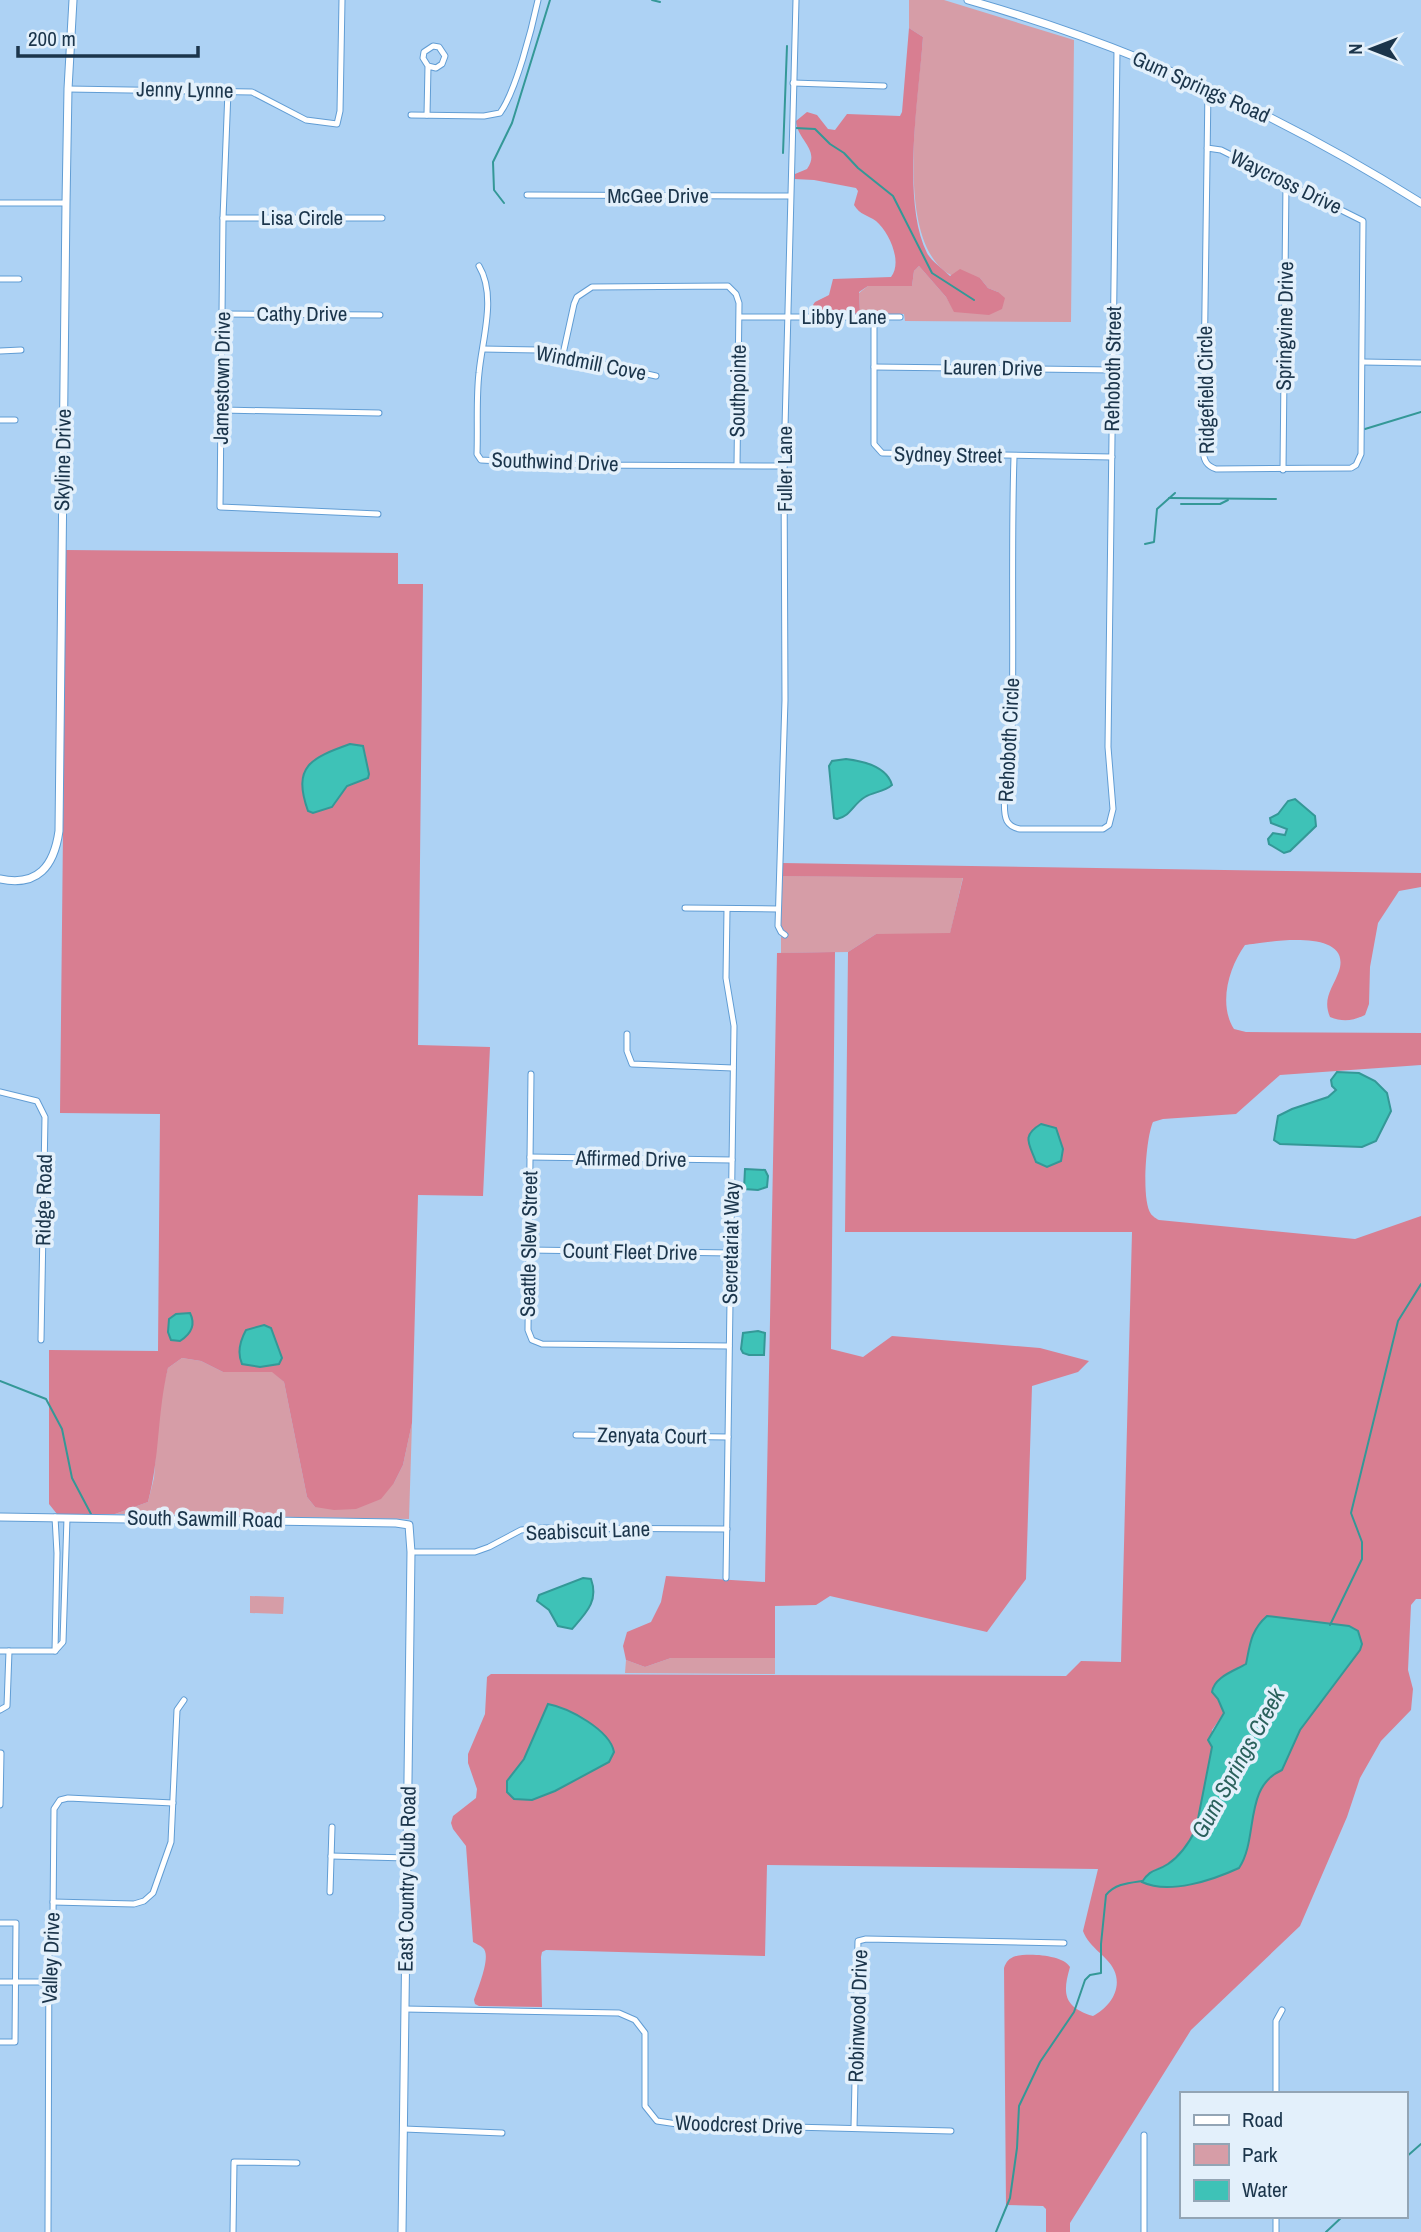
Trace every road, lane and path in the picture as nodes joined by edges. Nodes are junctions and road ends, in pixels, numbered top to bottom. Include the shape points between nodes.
1 (73, 0) edge
2 (342, 0) edge
3 (538, 0) edge
4 (796, 0) edge
5 (968, 0) edge
6 (1117, 50) junction
7 (428, 66) junction
8 (793, 83) junction
9 (884, 86) dead end
10 (1208, 88) junction
11 (68, 89) junction
12 (228, 90) junction
13 (411, 115) dead end
14 (428, 115) junction
15 (1207, 148) junction
16 (1286, 182) junction
17 (527, 195) dead end
18 (790, 196) junction
19 (0, 203) edge
20 (66, 203) junction
21 (1421, 203) edge
22 (223, 218) junction
23 (382, 218) dead end
24 (1363, 221) joint
25 (479, 266) dead end
26 (0, 279) edge
27 (19, 279) dead end
28 (223, 314) junction
29 (380, 315) dead end
30 (740, 317) junction
31 (874, 317) junction
32 (900, 317) dead end
33 (787, 318) junction
34 (483, 349) junction
35 (21, 350) dead end
36 (0, 351) edge
37 (563, 354) junction
38 (1363, 362) junction
39 (1421, 363) edge
40 (874, 367) junction
41 (1113, 370) junction
42 (656, 376) dead end
43 (222, 410) junction
44 (379, 413) dead end
45 (0, 420) edge
46 (15, 420) dead end
47 (1014, 457) junction
48 (1112, 457) junction
49 (737, 465) junction
50 (784, 466) junction
51 (1283, 470) junction
52 (378, 514) dead end
53 (1109, 688) joint
54 (0, 879) edge
55 (685, 908) dead end
56 (727, 909) junction
57 (778, 909) junction
58 (785, 934) dead end
59 (627, 1034) dead end
60 (733, 1068) junction
61 (530, 1074) dead end
62 (0, 1092) edge
63 (530, 1157) junction
64 (732, 1160) junction
65 (528, 1250) junction
66 (731, 1253) junction
67 (41, 1340) dead end
68 (730, 1346) junction
69 (576, 1435) dead end
70 (728, 1437) junction
71 (0, 1517) edge
72 (55, 1517) junction
73 (67, 1518) junction
74 (409, 1525) joint
75 (727, 1529) junction
76 (411, 1552) junction
77 (726, 1578) dead end
78 (0, 1651) edge
79 (9, 1651) junction
80 (55, 1651) junction
81 (184, 1700) dead end
82 (0, 1710) edge
83 (1, 1753) edge
84 (173, 1803) junction
85 (0, 1805) edge
86 (332, 1827) dead end
87 (331, 1856) junction
88 (407, 1858) junction
89 (330, 1892) dead end
90 (53, 1902) junction
91 (0, 1923) edge
92 (1064, 1943) dead end
93 (0, 1982) edge
94 (16, 1982) junction
95 (49, 1982) junction
96 (405, 2009) junction
97 (1282, 2010) dead end
98 (0, 2042) edge
99 (1276, 2092) edge
100 (854, 2128) junction
101 (404, 2129) junction
102 (951, 2132) dead end
103 (502, 2133) dead end
104 (1144, 2135) dead end
105 (297, 2163) dead end
106 (48, 2232) edge
107 (233, 2232) edge
108 (402, 2232) edge
109 (1144, 2232) edge

1 - 11 street, Skyline Drive
2 - 12 street, Jenny Lynne via 337,124 306,120 252,92
3 - 14 street via 500,113
4 - 8 street, Fuller Lane
5 - 6 street, Gum Springs Road
6 - 10 street, Gum Springs Road
6 - 41 street, Rehoboth Street
7 - 7 street via 442,64 445,57 439,47 424,52
7 - 14 street
8 - 9 street
8 - 18 street, Fuller Lane
10 - 15 street, Ridgefield Circle
10 - 21 street, Gum Springs Road via 1300,131
11 - 12 street, Jenny Lynne
11 - 20 street, Skyline Drive
12 - 22 street, Jamestown Drive
13 - 14 street
15 - 16 street, Waycross Drive via 1221,150
15 - 51 street, Ridgefield Circle via 1204,458 1216,469
16 - 24 street, Waycross Drive
16 - 51 street, Springvine Drive
17 - 18 street, McGee Drive
18 - 33 street, Fuller Lane
19 - 20 street
20 - 54 street, Skyline Drive via 59,831 53,857 42,872 18,882
22 - 23 street, Lisa Circle
22 - 28 street, Jamestown Drive
24 - 38 street, Ridgefield Circle
25 - 34 street, Southwind Drive via 487,290
26 - 27 street
28 - 29 street, Cathy Drive
28 - 43 street, Jamestown Drive
30 - 33 street, Libby Lane
30 - 37 street via 736,294 728,286 592,286 574,304
30 - 49 street, Southpointe
31 - 32 street, Libby Lane
31 - 33 street, Libby Lane
31 - 40 street, Sydney Street
33 - 50 street, Fuller Lane
34 - 37 street, Windmill Cove
34 - 49 street, Southwind Drive via 477,454 481,460
35 - 36 street
37 - 42 street, Windmill Cove
38 - 39 street
38 - 51 street, Ridgefield Circle via 1361,454 1356,465 1345,470
40 - 41 street, Lauren Drive
40 - 47 street, Sydney Street via 874,444 882,453
41 - 48 street, Rehoboth Street
43 - 44 street
43 - 52 street, Jamestown Drive via 220,507
45 - 46 street
47 - 48 street, Sydney Street
47 - 53 street, Rehoboth Circle via 1012,737 1005,814 1010,824 1020,829 1096,830 1109,825 1113,809
48 - 53 street, Rehoboth Street
49 - 50 street, Southwind Drive
50 - 57 street, Fuller Lane via 785,700
55 - 56 street
56 - 57 street
56 - 60 street, Secretariat Way via 726,978 734,1026
57 - 58 street, Fuller Lane via 778,926
59 - 60 street via 632,1064
60 - 64 street, Secretariat Way
61 - 63 street, Seattle Slew Street
62 - 67 street, Ridge Road via 37,1101 45,1117
63 - 64 street, Affirmed Drive
63 - 65 street, Seattle Slew Street
64 - 66 street, Secretariat Way
65 - 66 street, Count Fleet Drive
65 - 68 street, Seattle Slew Street via 528,1330 532,1340 542,1344
66 - 68 street, Secretariat Way
68 - 70 street, Secretariat Way
69 - 70 street, Zenyata Court
70 - 75 street, Secretariat Way
71 - 72 street, South Sawmill Road
72 - 73 street, South Sawmill Road
72 - 80 street
73 - 74 street, South Sawmill Road
73 - 80 street via 63,1642
74 - 76 street, East Country Club Road
75 - 76 street, Seabiscuit Lane via 543,1528 521,1530 475,1552
75 - 77 street, Secretariat Way
76 - 88 street, East Country Club Road
78 - 79 street
79 - 80 street
79 - 82 street via 7,1706
81 - 84 street via 177,1710
83 - 85 street
84 - 90 street via 171,1842 153,1893 144,1901
84 - 90 street, Valley Drive via 60,1800 54,1809
86 - 87 street
87 - 88 street
87 - 89 street
88 - 96 street, East Country Club Road
90 - 95 street, Valley Drive
91 - 94 street via 16,1923
92 - 100 street, Robinwood Drive via 858,1941
93 - 94 street
94 - 95 street
94 - 98 street via 15,2042
95 - 106 street, Valley Drive
96 - 100 street, Woodcrest Drive via 619,2013 635,2020 645,2033 645,2106 657,2121
96 - 101 street, East Country Club Road
97 - 99 street via 1276,2018
100 - 102 street, Woodcrest Drive
101 - 103 street
101 - 108 street, East Country Club Road
104 - 109 street
105 - 107 street via 234,2162

